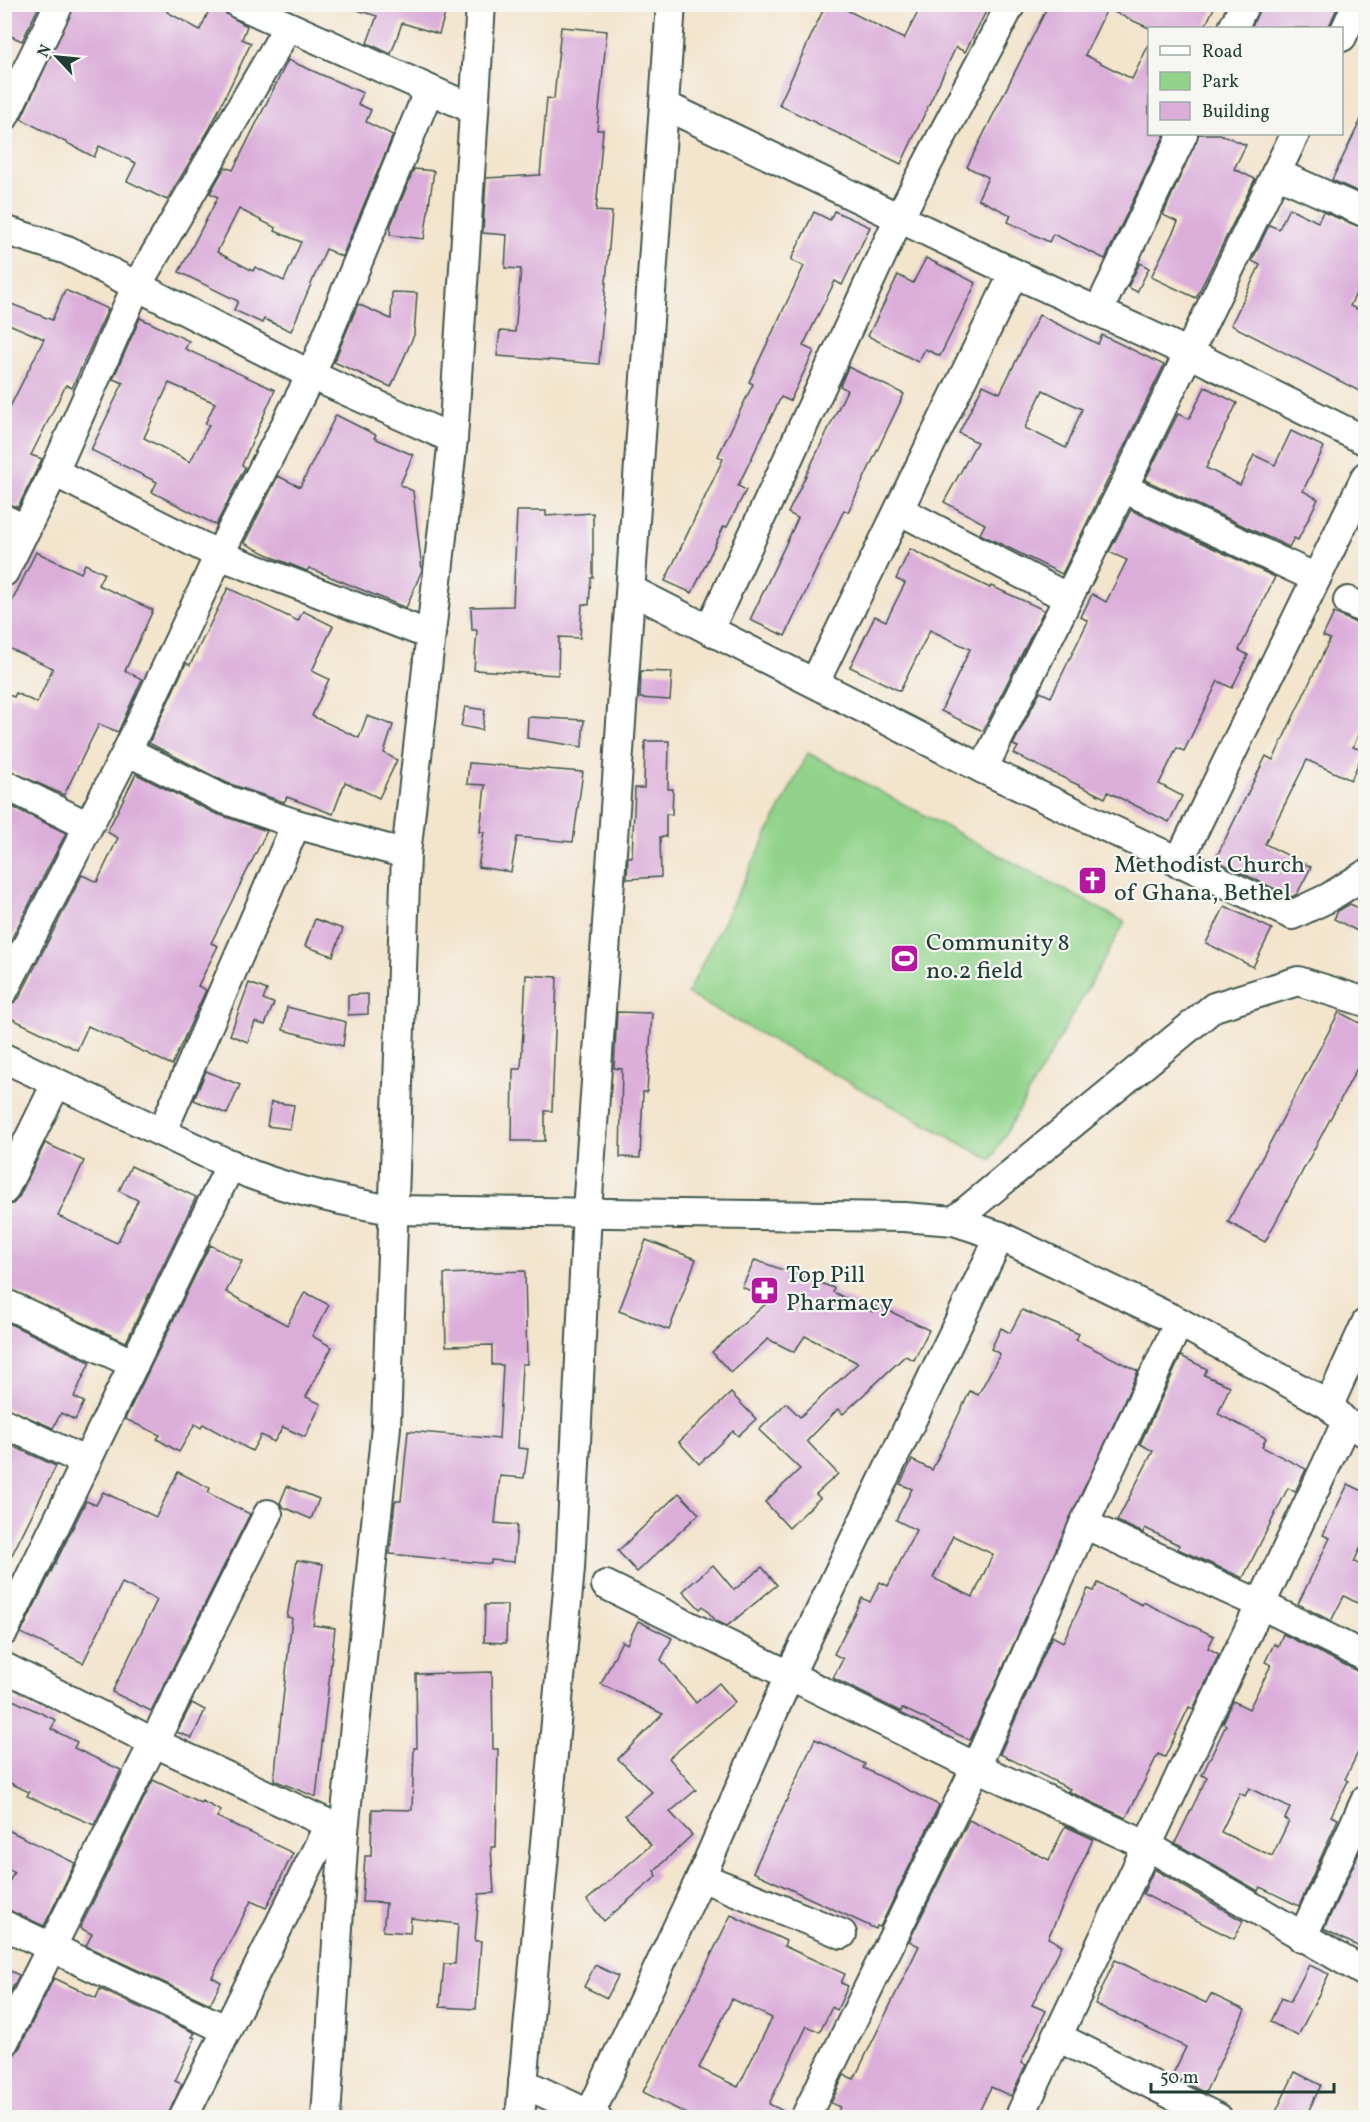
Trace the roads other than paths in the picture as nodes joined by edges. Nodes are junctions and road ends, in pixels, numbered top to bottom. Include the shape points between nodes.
1 (59, 4) edge
2 (239, 4) edge
3 (481, 4) edge
4 (671, 4) edge
5 (1011, 4) edge
6 (1245, 4) edge
7 (1357, 4) edge
8 (288, 27) junction
9 (1234, 27) edge
10 (1343, 33) edge
11 (429, 90) junction
12 (664, 105) junction
13 (473, 109) junction
14 (4, 117) edge
15 (1183, 135) edge
16 (1295, 135) edge
17 (1276, 173) junction
18 (1365, 213) edge
19 (899, 218) junction
20 (4, 230) edge
21 (1014, 273) junction
22 (136, 287) junction
23 (1098, 312) junction
24 (1190, 353) junction
25 (312, 375) junction
26 (453, 440) junction
27 (1365, 441) edge
28 (54, 472) junction
29 (1365, 476) edge
30 (1124, 488) junction
31 (899, 510) junction
32 (15, 525) edge
33 (219, 555) junction
34 (4, 572) edge
35 (1316, 578) junction
36 (631, 590) junction
37 (1068, 598) junction
38 (709, 630) junction
39 (430, 635) junction
40 (814, 682) junction
41 (127, 751) junction
42 (983, 769) junction
43 (4, 784) edge
44 (296, 824) junction
45 (88, 826) junction
46 (406, 854) junction
47 (1178, 863) junction
48 (1365, 874) edge
49 (4, 990) edge
50 (1365, 1002) edge
51 (4, 1058) edge
52 (56, 1084) junction
53 (162, 1132) junction
54 (231, 1164) junction
55 (4, 1190) edge
56 (392, 1210) junction
57 (587, 1210) junction
58 (954, 1221) junction
59 (1000, 1236) junction
60 (4, 1303) edge
61 (1179, 1322) junction
62 (1365, 1323) edge
63 (134, 1364) junction
64 (1347, 1420) edge
65 (4, 1423) edge
66 (86, 1462) junction
67 (268, 1514) dead end
68 (1084, 1524) junction
69 (606, 1585) dead end
70 (1262, 1605) junction
71 (4, 1631) edge
72 (1365, 1657) edge
73 (4, 1667) edge
74 (789, 1676) junction
75 (153, 1742) junction
76 (976, 1767) junction
77 (1365, 1799) edge
78 (337, 1827) junction
79 (1148, 1846) junction
80 (701, 1877) junction
81 (4, 1925) edge
82 (842, 1934) dead end
83 (1302, 1938) junction
84 (51, 1948) junction
85 (1365, 1973) edge
86 (226, 2030) junction
87 (1056, 2036) junction
88 (4, 2042) edge
89 (523, 2083) junction
90 (593, 2116) edge
91 (183, 2118) edge
92 (326, 2118) edge
93 (520, 2118) edge
94 (806, 2118) edge
95 (1019, 2118) edge
96 (1218, 2118) edge

1 - 14 street
2 - 8 street
3 - 13 street
4 - 12 street
5 - 19 street
6 - 9 street
7 - 10 street
8 - 11 street
8 - 22 street
11 - 13 street
11 - 25 street
12 - 19 street
12 - 36 street
13 - 26 street
15 - 23 street
16 - 17 street
17 - 18 street
17 - 24 street
19 - 21 street
19 - 38 street
20 - 22 street via 67,250
21 - 23 street
21 - 31 street
22 - 25 street
22 - 28 street
23 - 24 street
24 - 27 street
24 - 30 street
25 - 26 street
25 - 33 street
26 - 39 street
28 - 32 street
28 - 33 street
29 - 35 street
30 - 35 street
30 - 37 street
31 - 37 street
31 - 40 street
32 - 34 street
33 - 39 street
33 - 41 street
35 - 47 street
36 - 38 street
36 - 57 street
37 - 42 street
38 - 40 street
39 - 46 street
40 - 42 street
41 - 44 street via 221,798
41 - 45 street
42 - 47 street
43 - 45 street
44 - 46 street
44 - 53 street
45 - 49 street
46 - 56 street
47 - 48 street via 1292,915
50 - 58 street via 1298,981 1214,1007
51 - 52 street
52 - 53 street
52 - 55 street
53 - 54 street
54 - 56 street via 292,1190
54 - 63 street
56 - 57 street
56 - 78 street via 386,1426
57 - 58 street
57 - 89 street via 570,1568
58 - 59 street
59 - 61 street
59 - 74 street
60 - 63 street
61 - 64 street
61 - 68 street
62 - 64 street
63 - 66 street
64 - 70 street
65 - 66 street
66 - 71 street
67 - 75 street
68 - 70 street
68 - 76 street
69 - 74 street
70 - 72 street
70 - 79 street
73 - 75 street
74 - 76 street
74 - 80 street
75 - 78 street
75 - 84 street
76 - 79 street
76 - 94 street
77 - 83 street
78 - 86 street
78 - 92 street
79 - 83 street
79 - 87 street
80 - 82 street
80 - 90 street
81 - 84 street
83 - 85 street
84 - 86 street
84 - 88 street
86 - 91 street
87 - 95 street
87 - 96 street
89 - 90 street
89 - 93 street

